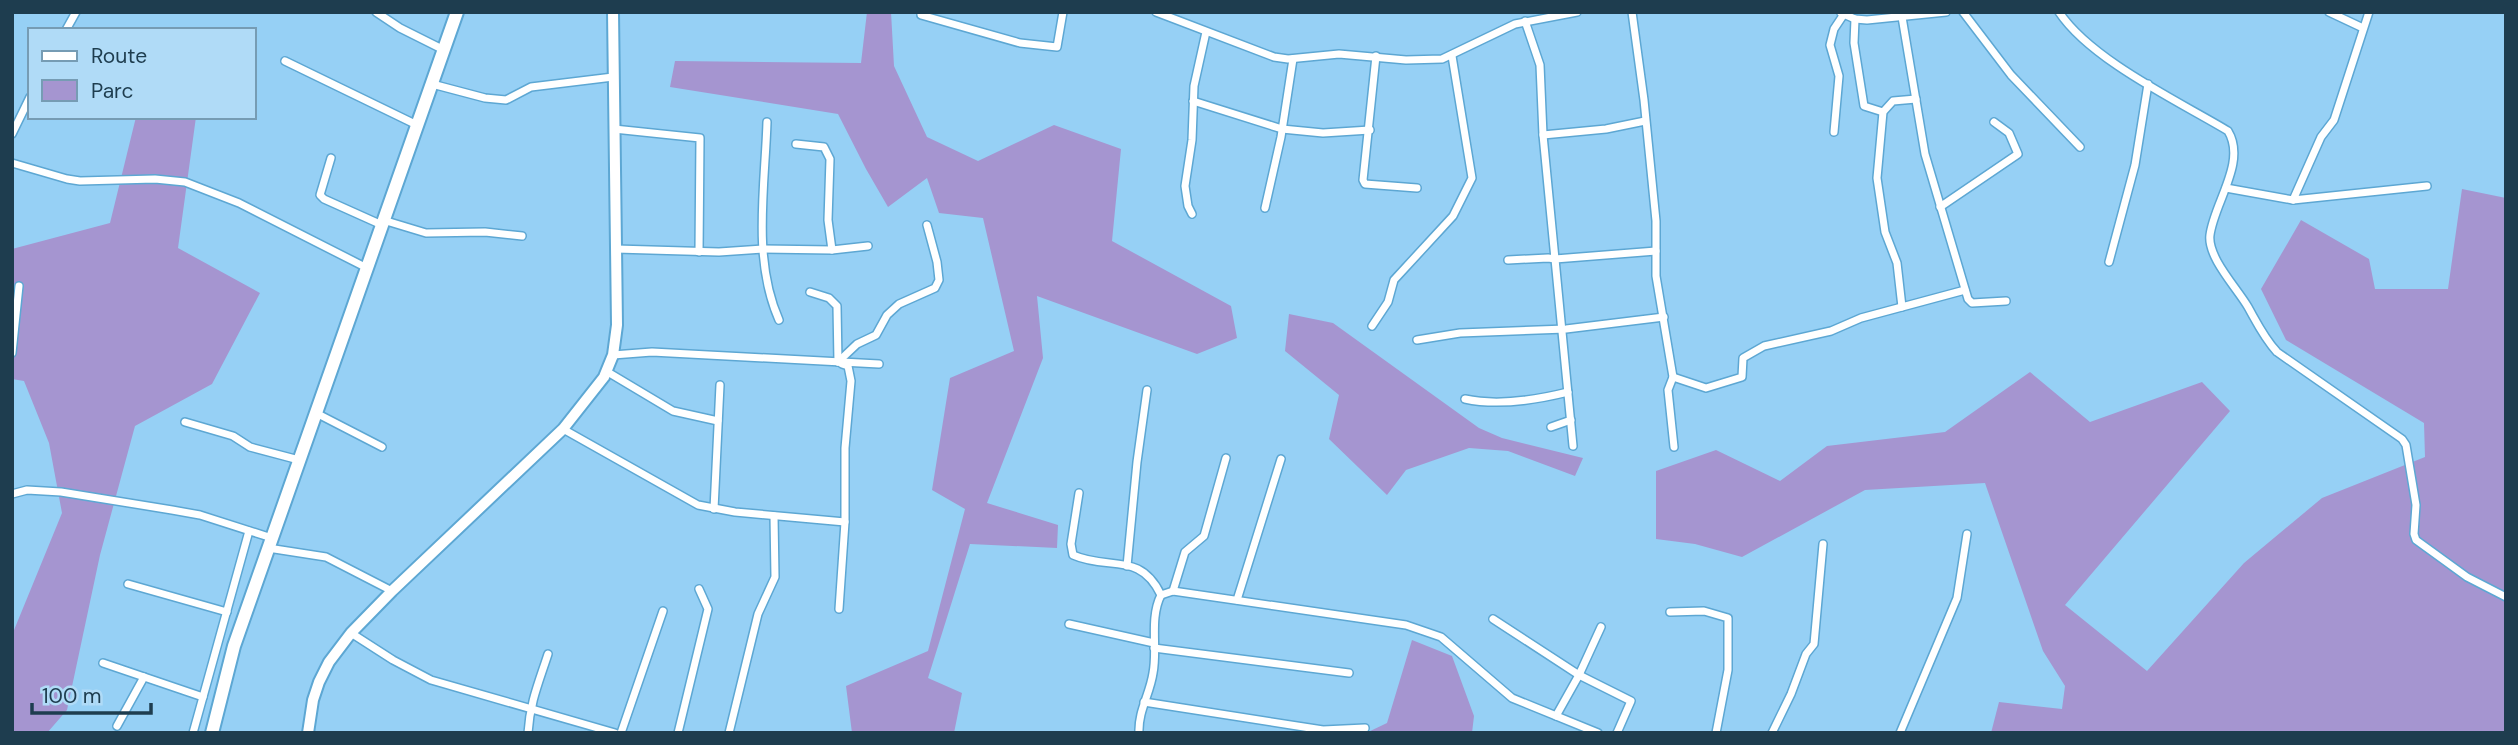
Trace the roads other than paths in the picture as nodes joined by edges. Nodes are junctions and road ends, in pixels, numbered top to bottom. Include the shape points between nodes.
1 (76, 12) edge
2 (376, 12) edge
3 (457, 12) edge
4 (613, 12) edge
5 (920, 12) edge
6 (1063, 12) edge
7 (1156, 12) edge
8 (1577, 12) edge
9 (1632, 12) edge
10 (1946, 12) edge
11 (1963, 12) edge
12 (2059, 12) edge
13 (2329, 12) edge
14 (2370, 12) edge
15 (1842, 13) edge
16 (1902, 17) junction
17 (1855, 19) junction
18 (1525, 22) junction
19 (67, 28) edge
20 (2363, 28) junction
21 (1206, 32) junction
22 (443, 50) junction
23 (1376, 56) junction
24 (1452, 56) junction
25 (1293, 59) junction
26 (285, 61) dead end
27 (613, 77) junction
28 (432, 84) junction
29 (2148, 84) junction
30 (1916, 99) junction
31 (28, 101) edge
32 (1193, 101) junction
33 (1883, 112) junction
34 (1646, 121) junction
35 (767, 122) dead end
36 (1994, 122) dead end
37 (417, 125) junction
38 (614, 129) junction
39 (1282, 129) junction
40 (1370, 130) junction
41 (1834, 132) dead end
42 (12, 134) edge
43 (1543, 135) junction
44 (796, 144) dead end
45 (2080, 147) dead end
46 (331, 159) dead end
47 (12, 163) edge
48 (2427, 186) dead end
49 (1417, 188) dead end
50 (2226, 188) junction
51 (2293, 200) junction
52 (1940, 207) junction
53 (1265, 208) dead end
54 (1192, 214) dead end
55 (383, 222) junction
56 (926, 226) dead end
57 (522, 236) dead end
58 (868, 246) dead end
59 (616, 249) junction
60 (763, 249) junction
61 (832, 250) junction
62 (1656, 251) junction
63 (699, 252) junction
64 (1555, 259) junction
65 (1508, 260) dead end
66 (2109, 262) dead end
67 (367, 268) junction
68 (19, 285) dead end
69 (1965, 290) junction
70 (810, 292) dead end
71 (2006, 301) dead end
72 (1902, 307) junction
73 (1664, 317) junction
74 (779, 320) dead end
75 (14, 323) edge
76 (1372, 326) dead end
77 (1563, 329) junction
78 (1417, 340) dead end
79 (12, 353) edge
80 (612, 355) junction
81 (838, 362) junction
82 (879, 364) dead end
83 (607, 371) junction
84 (1673, 377) junction
85 (720, 385) dead end
86 (1147, 390) dead end
87 (1568, 392) junction
88 (1465, 399) dead end
89 (316, 413) junction
90 (1571, 420) junction
91 (718, 421) junction
92 (186, 422) dead end
93 (1551, 427) dead end
94 (563, 429) junction
95 (1573, 446) dead end
96 (382, 447) dead end
97 (1674, 447) dead end
98 (1226, 458) dead end
99 (1281, 459) dead end
100 (299, 460) junction
101 (1079, 493) dead end
102 (12, 494) edge
103 (714, 509) junction
104 (774, 516) junction
105 (845, 522) junction
106 (249, 531) junction
107 (1967, 534) dead end
108 (270, 543) junction
109 (1823, 544) dead end
110 (1127, 566) junction
111 (128, 584) dead end
112 (699, 589) dead end
113 (392, 591) junction
114 (1173, 591) junction
115 (1161, 595) junction
116 (2506, 597) edge
117 (1237, 600) junction
118 (839, 609) dead end
119 (663, 611) dead end
120 (227, 612) junction
121 (1670, 612) dead end
122 (1493, 619) dead end
123 (1069, 625) dead end
124 (1601, 627) dead end
125 (351, 632) junction
126 (1154, 646) junction
127 (548, 654) dead end
128 (103, 663) dead end
129 (1349, 673) dead end
130 (1579, 676) junction
131 (144, 677) junction
132 (203, 698) junction
133 (1144, 702) junction
134 (529, 709) junction
135 (1556, 716) junction
136 (117, 726) dead end
137 (1365, 728) dead end
138 (193, 733) edge
139 (212, 733) edge
140 (308, 733) edge
141 (528, 733) edge
142 (615, 733) edge
143 (621, 733) edge
144 (678, 733) edge
145 (729, 733) edge
146 (1139, 733) edge
147 (1598, 733) edge
148 (1618, 733) edge
149 (1716, 733) edge
150 (1772, 733) edge
151 (1900, 733) edge

1 - 19 street
2 - 22 street
3 - 22 highway
4 - 27 main road
5 - 6 street via 1020,43 1057,47
7 - 21 street
8 - 18 street
9 - 34 street
10 - 16 street
11 - 45 street via 2011,75
12 - 29 street via 2110,61
13 - 20 street
14 - 20 street
15 - 17 street
15 - 41 street via 1830,46 1839,76
16 - 17 street
16 - 30 street
17 - 33 street via 1864,106
18 - 24 street via 1495,32
18 - 43 street via 1540,65
20 - 51 street via 2334,120 2321,137
21 - 25 street via 1274,57
21 - 32 street
22 - 28 highway
23 - 24 street via 1426,61
23 - 25 street
23 - 40 street
24 - 76 street via 1472,178 1453,216 1394,281 1388,302
25 - 39 street
26 - 37 street
27 - 28 street via 531,87 506,100
27 - 38 main road
28 - 37 highway
29 - 50 street via 2228,131 2235,143
29 - 66 street via 2134,165
30 - 33 street via 1893,101
30 - 52 street
31 - 42 street
32 - 39 street
32 - 54 street via 1185,186
33 - 72 street via 1877,178
34 - 43 street
34 - 62 street
35 - 60 street
36 - 52 street via 2010,133 2018,154
37 - 55 highway
38 - 59 main road
38 - 63 street via 700,138
39 - 40 street via 1323,133
39 - 53 street
40 - 49 street via 1365,184
43 - 64 street
44 - 61 street via 824,147 830,159
46 - 55 street via 320,195
47 - 67 street via 80,181 155,178 185,182 239,203
48 - 51 street
50 - 51 street
50 - 116 street via 2211,244 2265,339 2402,439 2414,496 2416,540 2467,577
52 - 69 street
55 - 57 street via 426,233
55 - 67 highway
56 - 81 street via 937,262 935,288 899,304 876,335 857,344
58 - 61 street
59 - 63 street
59 - 80 main road via 617,325
60 - 61 street
60 - 63 street
60 - 74 street via 765,277
62 - 64 street
62 - 73 street
64 - 65 street
64 - 77 street
67 - 89 highway
68 - 75 street
69 - 71 street via 1972,303
69 - 72 street
70 - 81 street via 829,298 836,306
72 - 84 street via 1831,331 1764,346 1743,358 1742,377 1706,388
73 - 77 street
73 - 84 street
75 - 79 street
77 - 78 street via 1460,333
77 - 87 street
80 - 81 street via 652,352
80 - 83 main road
81 - 82 street
81 - 105 street via 848,366 851,381
83 - 91 street via 673,411
83 - 94 main road
84 - 97 street via 1668,390
85 - 91 street
86 - 110 street
87 - 88 street via 1545,398
87 - 90 street
89 - 96 street
89 - 100 highway
90 - 93 street
90 - 95 street
91 - 103 street
92 - 100 street
94 - 103 street via 690,501
94 - 113 main road
98 - 114 street via 1204,536 1185,552
99 - 117 street
100 - 108 highway
101 - 110 street via 1073,555
102 - 106 street via 74,494 200,515
103 - 104 street
104 - 105 street
104 - 145 street via 775,577 758,614
105 - 118 street
106 - 108 street
106 - 120 street
107 - 151 street via 1957,598
108 - 113 street via 326,557
108 - 139 highway via 234,646
109 - 150 street via 1814,644
110 - 115 street via 1144,571
111 - 120 street
112 - 144 street via 708,609
113 - 125 main road
114 - 115 street
114 - 117 street
115 - 126 street
117 - 135 street via 1406,625 1441,637 1512,698
119 - 143 street
120 - 132 street
121 - 149 street via 1704,611 1728,618 1728,670
122 - 130 street
123 - 126 street
124 - 130 street
125 - 134 street via 431,680
125 - 140 main road via 319,682
126 - 129 street
126 - 133 street via 1154,672
127 - 134 street
128 - 131 street
130 - 135 street
130 - 148 street via 1631,701
131 - 132 street
131 - 136 street
132 - 138 street
133 - 137 street via 1323,730
133 - 146 street
134 - 141 street
134 - 142 street
135 - 147 street

